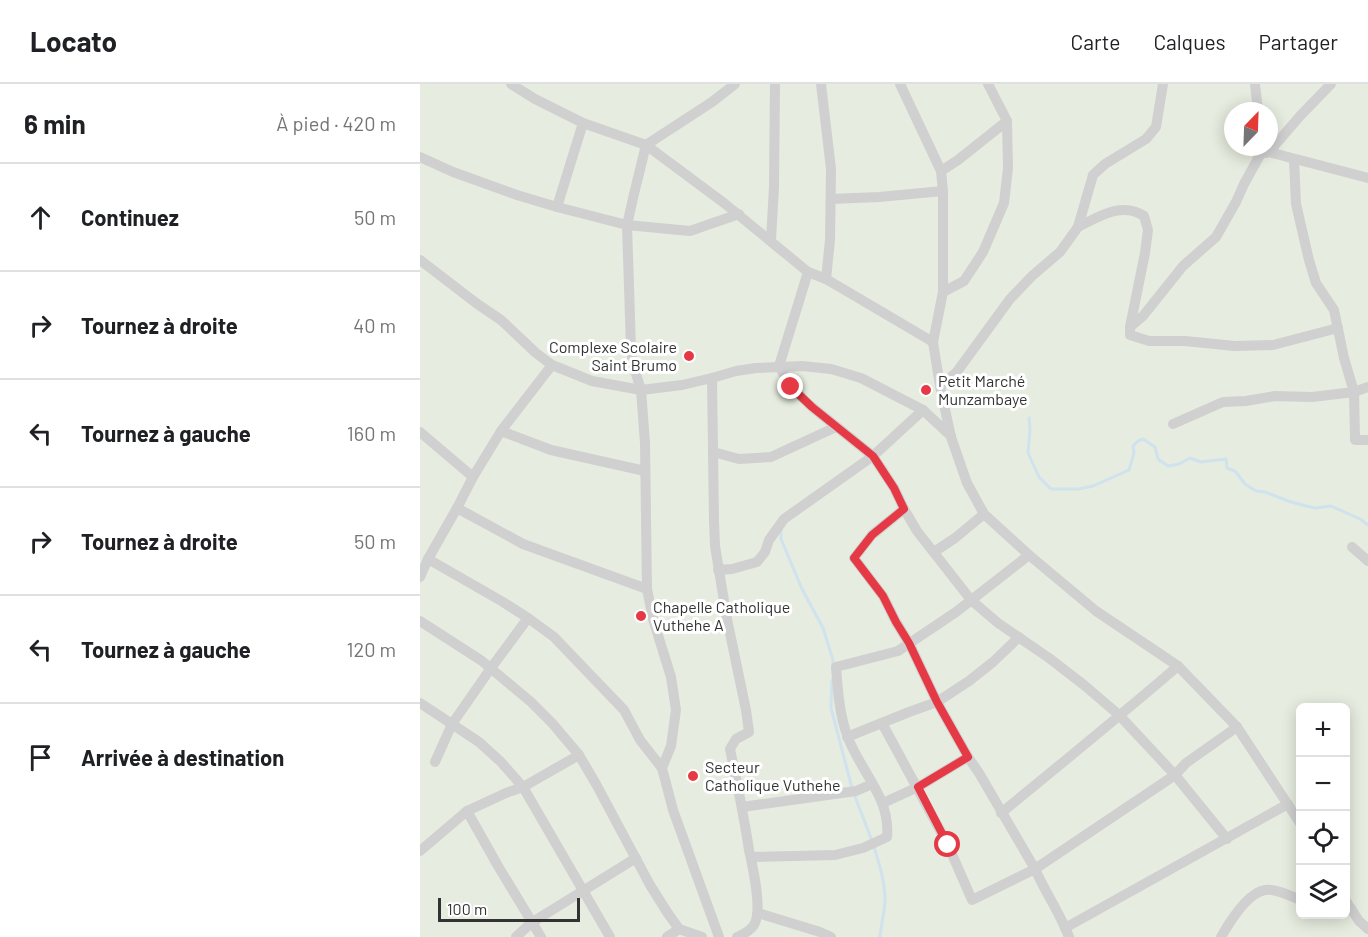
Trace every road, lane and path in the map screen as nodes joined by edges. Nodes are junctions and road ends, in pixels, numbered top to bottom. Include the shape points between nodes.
1 (511, 84) edge
2 (735, 84) edge
3 (775, 84) edge
4 (821, 84) edge
5 (900, 84) edge
6 (988, 84) edge
7 (1163, 84) edge
8 (1256, 84) edge
9 (1331, 84) edge
10 (1257, 102) edge
11 (1007, 121) junction
12 (583, 123) junction
13 (1278, 137) edge
14 (646, 145) junction
15 (1278, 155) edge
16 (1260, 156) edge
17 (420, 157) edge
18 (1294, 159) junction
19 (941, 171) junction
20 (1368, 178) edge
21 (943, 190) junction
22 (831, 199) junction
23 (556, 207) junction
24 (739, 214) junction
25 (627, 225) junction
26 (1078, 227) junction
27 (771, 240) junction
28 (420, 260) edge
29 (808, 272) junction
30 (826, 279) junction
31 (943, 292) junction
32 (1131, 327) junction
33 (1338, 328) junction
34 (933, 342) junction
35 (552, 365) junction
36 (779, 366) junction
37 (712, 378) junction
38 (940, 386) junction
39 (1368, 387) edge
40 (641, 390) junction
41 (1354, 392) junction
42 (923, 410) junction
43 (1173, 424) dead end
44 (836, 427) junction
45 (420, 432) edge
46 (501, 432) junction
47 (951, 436) junction
48 (1368, 440) edge
49 (713, 452) junction
50 (873, 456) junction
51 (645, 471) junction
52 (473, 477) junction
53 (457, 508) junction
54 (904, 509) junction
55 (984, 514) junction
56 (1352, 546) dead end
57 (934, 552) junction
58 (1029, 555) junction
59 (428, 559) junction
60 (1368, 561) edge
61 (718, 570) junction
62 (420, 576) edge
63 (647, 589) junction
64 (971, 600) junction
65 (528, 618) junction
66 (420, 621) edge
67 (1019, 637) junction
68 (909, 643) junction
69 (1179, 666) junction
70 (491, 668) junction
71 (937, 702) junction
72 (420, 704) edge
73 (1119, 715) junction
74 (882, 723) junction
75 (452, 724) junction
76 (1237, 727) junction
77 (847, 737) junction
78 (579, 755) junction
79 (968, 757) junction
80 (435, 762) dead end
81 (662, 768) junction
82 (1175, 776) junction
83 (872, 784) junction
84 (523, 787) junction
85 (918, 787) junction
86 (883, 802) junction
87 (1288, 804) junction
88 (742, 807) junction
89 (467, 811) junction
90 (1001, 813) junction
91 (1296, 817) edge
92 (1227, 839) junction
93 (420, 851) edge
94 (751, 857) junction
95 (636, 858) junction
96 (1035, 869) junction
97 (583, 891) junction
98 (1296, 898) edge
99 (1350, 907) edge
100 (758, 913) junction
101 (531, 923) junction
102 (679, 929) junction
103 (1368, 929) edge
104 (1067, 932) edge
105 (819, 934) edge
106 (516, 937) edge
107 (541, 937) edge
108 (610, 937) edge
109 (667, 937) edge
110 (702, 937) edge
111 (719, 937) edge
112 (737, 937) edge
113 (831, 937) edge
114 (1221, 937) edge

1 - 12 street
2 - 14 street
3 - 27 street
4 - 22 street
5 - 19 street
6 - 11 street
7 - 26 street via 1156,128 1093,175
8 - 10 street
9 - 13 street
11 - 19 street
11 - 31 street via 1004,203 983,252 964,281
12 - 14 street
12 - 23 street
14 - 24 street
14 - 25 street
15 - 18 street
16 - 32 street via 1216,237 1183,266
17 - 23 street via 490,186
18 - 20 street
18 - 33 street via 1296,204 1309,260 1316,283 1334,310
19 - 21 street
21 - 22 street
21 - 31 street
22 - 30 street
23 - 25 street
24 - 25 street via 690,231
24 - 27 street
25 - 40 street via 631,348
26 - 32 street via 1108,212 1137,211 1144,216 1148,230
26 - 38 street via 1060,252 1010,299 956,373
27 - 29 street
28 - 35 street via 501,320
29 - 30 street
29 - 36 street
30 - 34 street
31 - 34 street
32 - 33 street via 1130,335 1149,341 1235,346 1273,345
33 - 41 street
34 - 38 street
35 - 40 street via 592,381
35 - 46 street
36 - 37 street
36 - 42 street via 845,372
36 - 44 street via 791,387
37 - 40 street
37 - 49 street
38 - 47 street
39 - 41 street
40 - 51 street
41 - 43 street via 1222,402
41 - 48 street via 1355,440
42 - 47 street
42 - 50 street
44 - 49 street via 771,458 739,459
44 - 50 street
45 - 52 street
46 - 51 street via 551,450
46 - 52 street
47 - 55 street
49 - 61 street
50 - 54 street
50 - 61 street via 784,519 757,562
51 - 63 street
52 - 53 street
53 - 59 street
53 - 63 street via 523,544
54 - 57 street
54 - 68 street via 872,535 854,558 883,596
55 - 57 street
55 - 58 street
56 - 60 street
57 - 64 street
58 - 64 street
58 - 69 street via 1096,611
59 - 62 street
59 - 65 street
61 - 88 street via 749,732 736,739 730,749
63 - 81 street via 676,710 671,746
64 - 67 street
64 - 68 street
65 - 70 street
65 - 81 street via 554,637 624,710 640,740
66 - 70 street
67 - 71 street via 993,662
67 - 73 street
68 - 71 street
68 - 77 street via 898,651 836,667
69 - 73 street
69 - 76 street
70 - 75 street
70 - 78 street via 531,702
71 - 74 street
71 - 79 street
72 - 75 street
73 - 82 street
73 - 90 street
74 - 77 street
74 - 85 street
75 - 80 street
75 - 84 street via 501,762
76 - 82 street via 1186,763
76 - 87 street
77 - 83 street
78 - 84 street
78 - 95 street
79 - 85 street
79 - 90 street
81 - 111 street
82 - 92 street
82 - 96 street
83 - 86 street
83 - 88 street via 856,791
84 - 89 street
84 - 97 street
85 - 86 street
85 - 96 street via 972,900
86 - 94 street via 886,837 862,848 835,855
87 - 91 street
87 - 92 street
88 - 94 street
89 - 93 street
89 - 101 street
90 - 96 street
92 - 104 street
94 - 100 street
95 - 97 street
95 - 102 street
96 - 104 street
97 - 101 street
97 - 108 street
98 - 114 street via 1266,890 1252,895
99 - 103 street
100 - 105 street
100 - 112 street via 754,925
101 - 106 street
101 - 107 street
102 - 109 street
102 - 110 street
105 - 113 street

